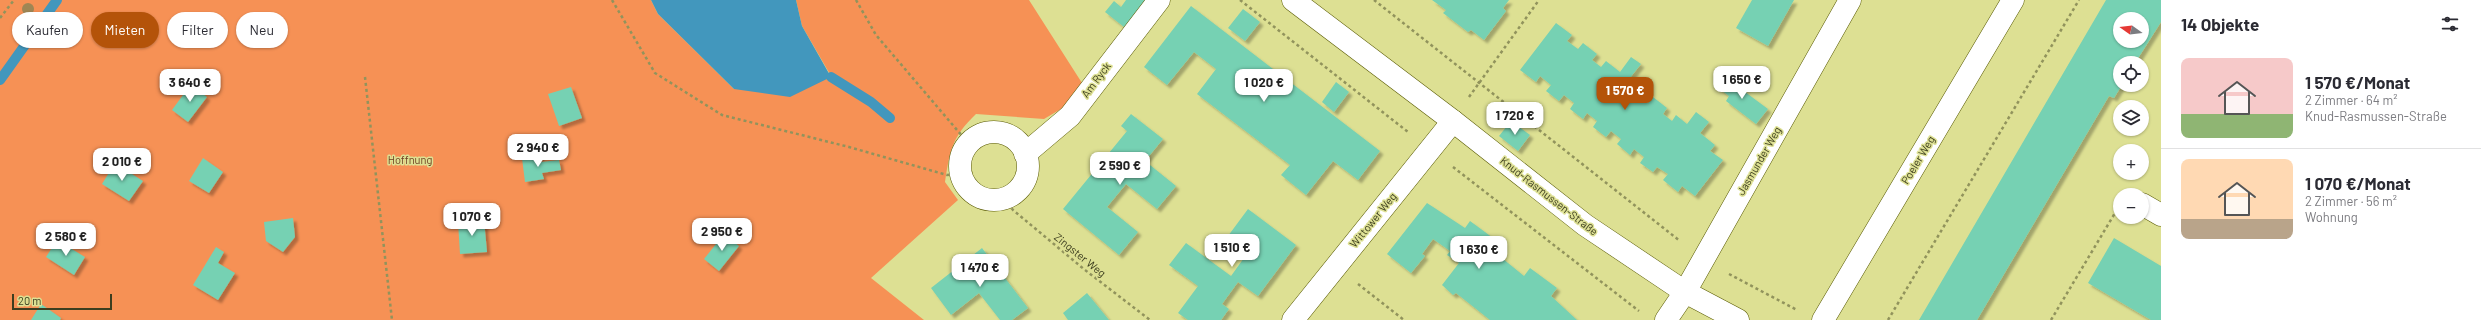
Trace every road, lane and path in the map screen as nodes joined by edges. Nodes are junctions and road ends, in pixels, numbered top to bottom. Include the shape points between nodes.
1 (14, 0) edge
2 (612, 0) edge
3 (856, 0) edge
4 (1160, 0) edge
5 (1293, 0) edge
6 (1374, 0) edge
7 (1539, 0) edge
8 (1850, 0) edge
9 (2013, 0) edge
10 (2079, 0) edge
11 (0, 18) edge
12 (365, 77) dead end
13 (1479, 81) junction
14 (1453, 121) junction
15 (969, 144) junction
16 (1026, 154) junction
17 (961, 174) junction
18 (1004, 198) junction
19 (2149, 208) edge
20 (2161, 215) edge
21 (2113, 216) edge
22 (1703, 260) junction
23 (1336, 267) junction
24 (1685, 292) junction
25 (1801, 312) dead end
26 (392, 320) edge
27 (1150, 320) edge
28 (1293, 320) edge
29 (1404, 320) edge
30 (1666, 320) edge
31 (1738, 320) edge
32 (1823, 320) edge
33 (1888, 320) edge
34 (2051, 320) edge

1 - 11 path
2 - 17 path via 654,73 722,115 947,175
3 - 15 path via 876,35
4 - 16 street, Am Ryck via 1070,116
5 - 14 street, Knud-Rasmussen-Straße
6 - 13 path
7 - 13 path
8 - 22 street, Jasmunder Weg
9 - 32 street, Poeler Weg
10 - 33 path
12 - 26 path
13 - 14 path
13 - 22 path
14 - 23 street, Wittower Weg
14 - 24 street, Knud-Rasmussen-Straße via 1585,225
15 - 16 street via 982,134 1005,134 1015,139
15 - 17 street via 961,159
16 - 18 street via 1028,170 1025,182 1018,191
17 - 18 street via 970,190 978,196 988,200
18 - 27 path, Zingster Weg via 1013,210
19 - 20 street
21 - 34 path
22 - 24 street, Jasmunder Weg
22 - 25 path
23 - 28 street, Wittower Weg
23 - 29 path
24 - 30 street, Jasmunder Weg
24 - 31 street, Knud-Rasmussen-Straße

